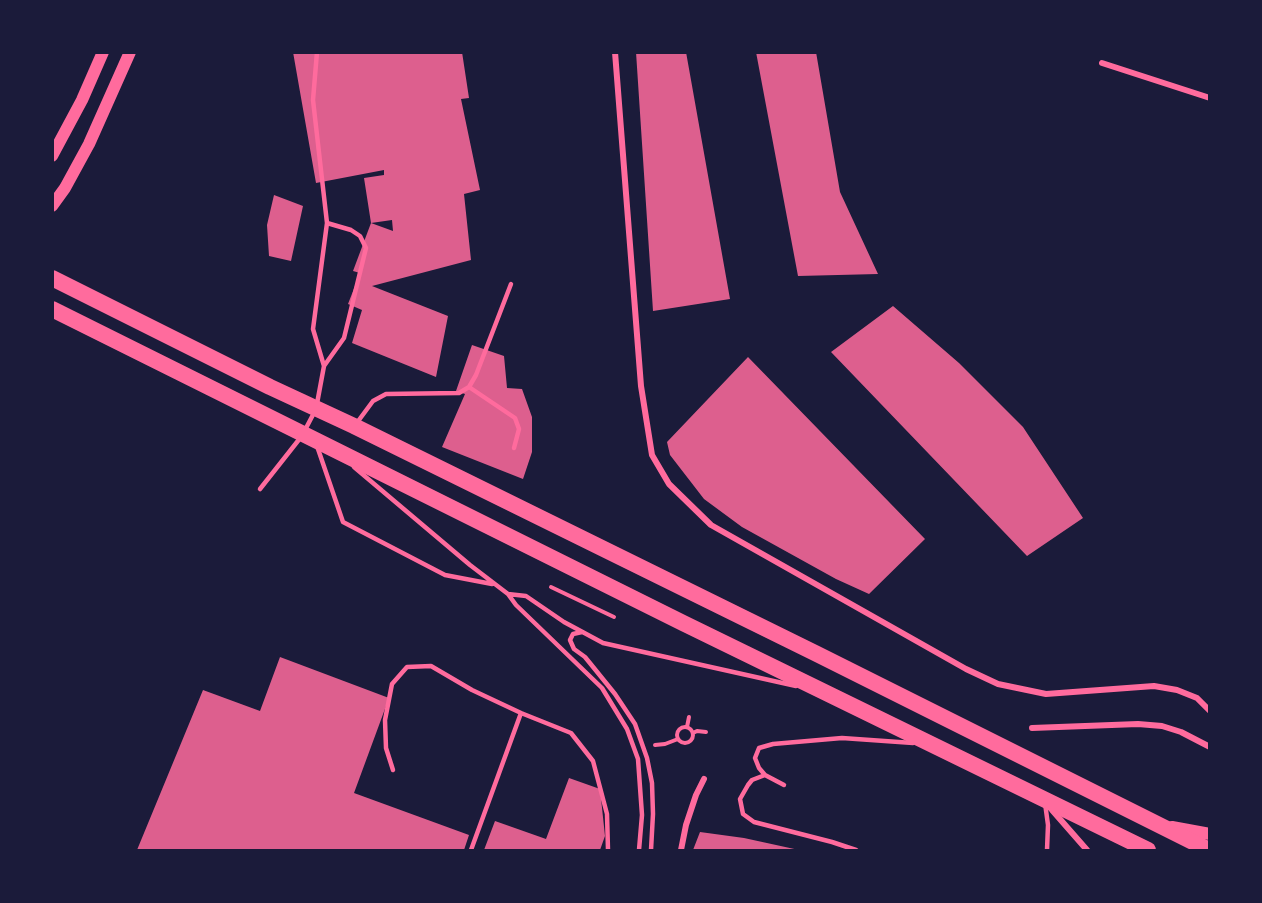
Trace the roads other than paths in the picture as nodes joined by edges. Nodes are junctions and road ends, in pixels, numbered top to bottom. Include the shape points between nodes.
1 (103, 52) edge
2 (130, 52) edge
3 (317, 52) edge
4 (615, 52) edge
5 (1102, 63) dead end
6 (1209, 98) edge
7 (52, 156) edge
8 (52, 206) edge
9 (327, 223) junction
10 (52, 278) edge
11 (511, 284) dead end
12 (52, 309) edge
13 (324, 366) junction
14 (469, 387) junction
15 (316, 409) junction
16 (354, 426) junction
17 (309, 437) junction
18 (514, 448) dead end
19 (336, 452) junction
20 (260, 489) dead end
21 (495, 584) junction
22 (508, 594) junction
23 (582, 632) junction
24 (825, 693) junction
25 (1209, 711) edge
26 (521, 713) junction
27 (1032, 728) dead end
28 (930, 743) junction
29 (1209, 747) edge
30 (393, 770) dead end
31 (765, 775) junction
32 (704, 779) dead end
33 (784, 785) dead end
34 (1044, 801) junction
35 (1155, 824) junction
36 (1209, 834) edge
37 (471, 850) edge
38 (608, 850) edge
39 (639, 850) edge
40 (651, 850) edge
41 (681, 850) edge
42 (856, 850) edge
43 (1047, 850) edge
44 (1088, 850) edge
45 (1148, 850) edge
46 (1209, 850) edge

1 - 7 main road
2 - 8 main road via 89,144
3 - 9 lane via 313,100
4 - 25 street via 640,386 652,455 669,484 711,525 998,684 1046,694 1154,686 1197,698
5 - 6 street
9 - 13 lane via 313,329
9 - 13 lane via 351,230 360,236 366,248 344,338
10 - 15 highway
11 - 14 lane
12 - 17 highway
13 - 15 lane
14 - 16 lane via 459,393 386,394 373,401
14 - 18 lane via 515,418 519,429
15 - 16 highway
15 - 17 lane
16 - 35 highway
17 - 19 highway
17 - 20 lane
17 - 21 lane via 343,522 445,575
19 - 21 lane
19 - 24 highway
21 - 22 lane
22 - 23 lane via 526,596
22 - 39 lane via 602,688 627,729 638,759 642,815
23 - 24 lane via 603,643
23 - 40 lane via 573,634 570,640 574,648 607,683 635,724 647,758 653,793
24 - 28 highway
26 - 30 lane via 431,666 407,667 392,684 386,720 386,748
26 - 37 lane
26 - 38 lane via 571,733 593,761 607,814
27 - 29 street via 1162,726
28 - 31 lane via 842,738 773,744 759,748 755,758
28 - 34 highway
31 - 33 lane
31 - 42 lane via 752,780 740,799 743,814 754,822
32 - 41 street
34 - 43 lane
34 - 44 street
34 - 45 highway
35 - 36 main road
35 - 46 highway

